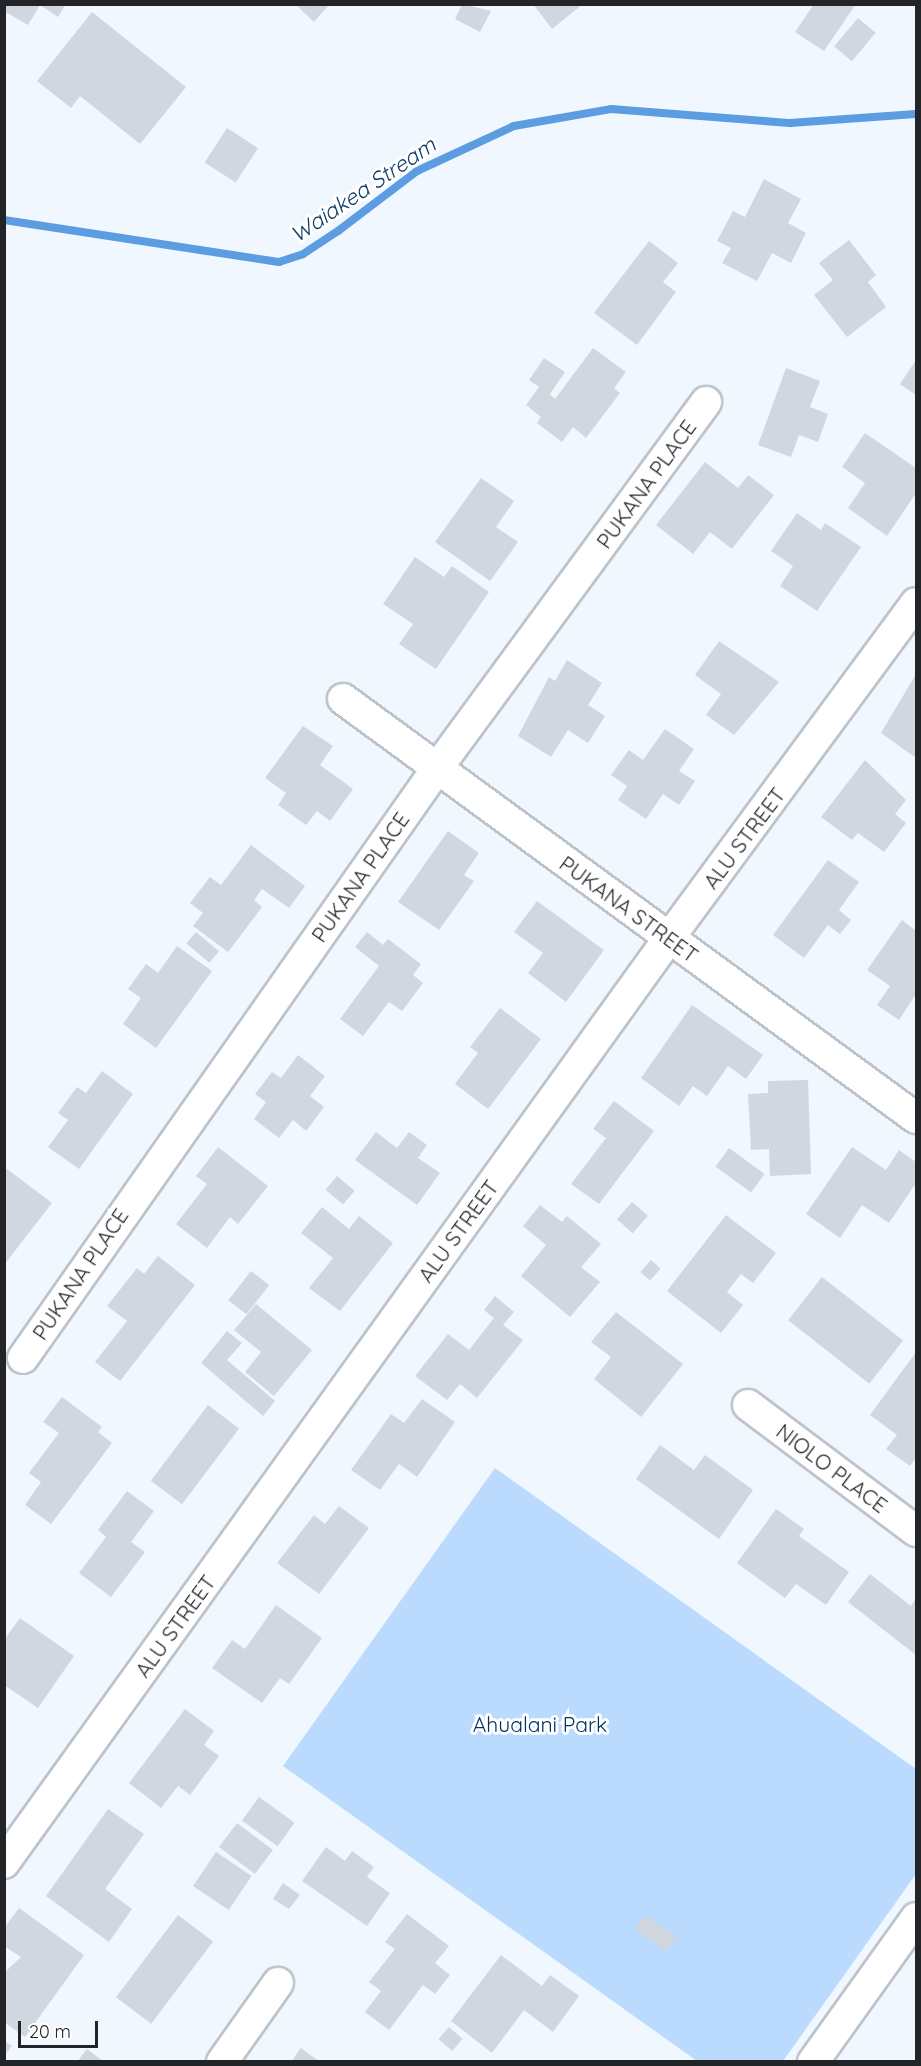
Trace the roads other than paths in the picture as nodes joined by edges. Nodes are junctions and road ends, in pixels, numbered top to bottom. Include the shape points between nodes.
1 (706, 402) dead end
2 (916, 603) edge
3 (343, 699) dead end
4 (438, 767) junction
5 (669, 938) junction
6 (916, 1118) edge
7 (23, 1358) dead end
8 (748, 1406) dead end
9 (916, 1531) edge
10 (4, 1863) edge
11 (916, 1918) edge
12 (278, 1983) dead end
13 (222, 2061) edge
14 (813, 2061) edge

1 - 4 street, PUKANA PLACE
2 - 5 street, ALU STREET
3 - 4 street, PUKANA STREET
4 - 5 street, PUKANA STREET
4 - 7 street, PUKANA PLACE
5 - 6 street, PUKANA STREET
5 - 10 street, ALU STREET
8 - 9 street, NIOLO PLACE
11 - 14 street
12 - 13 street

